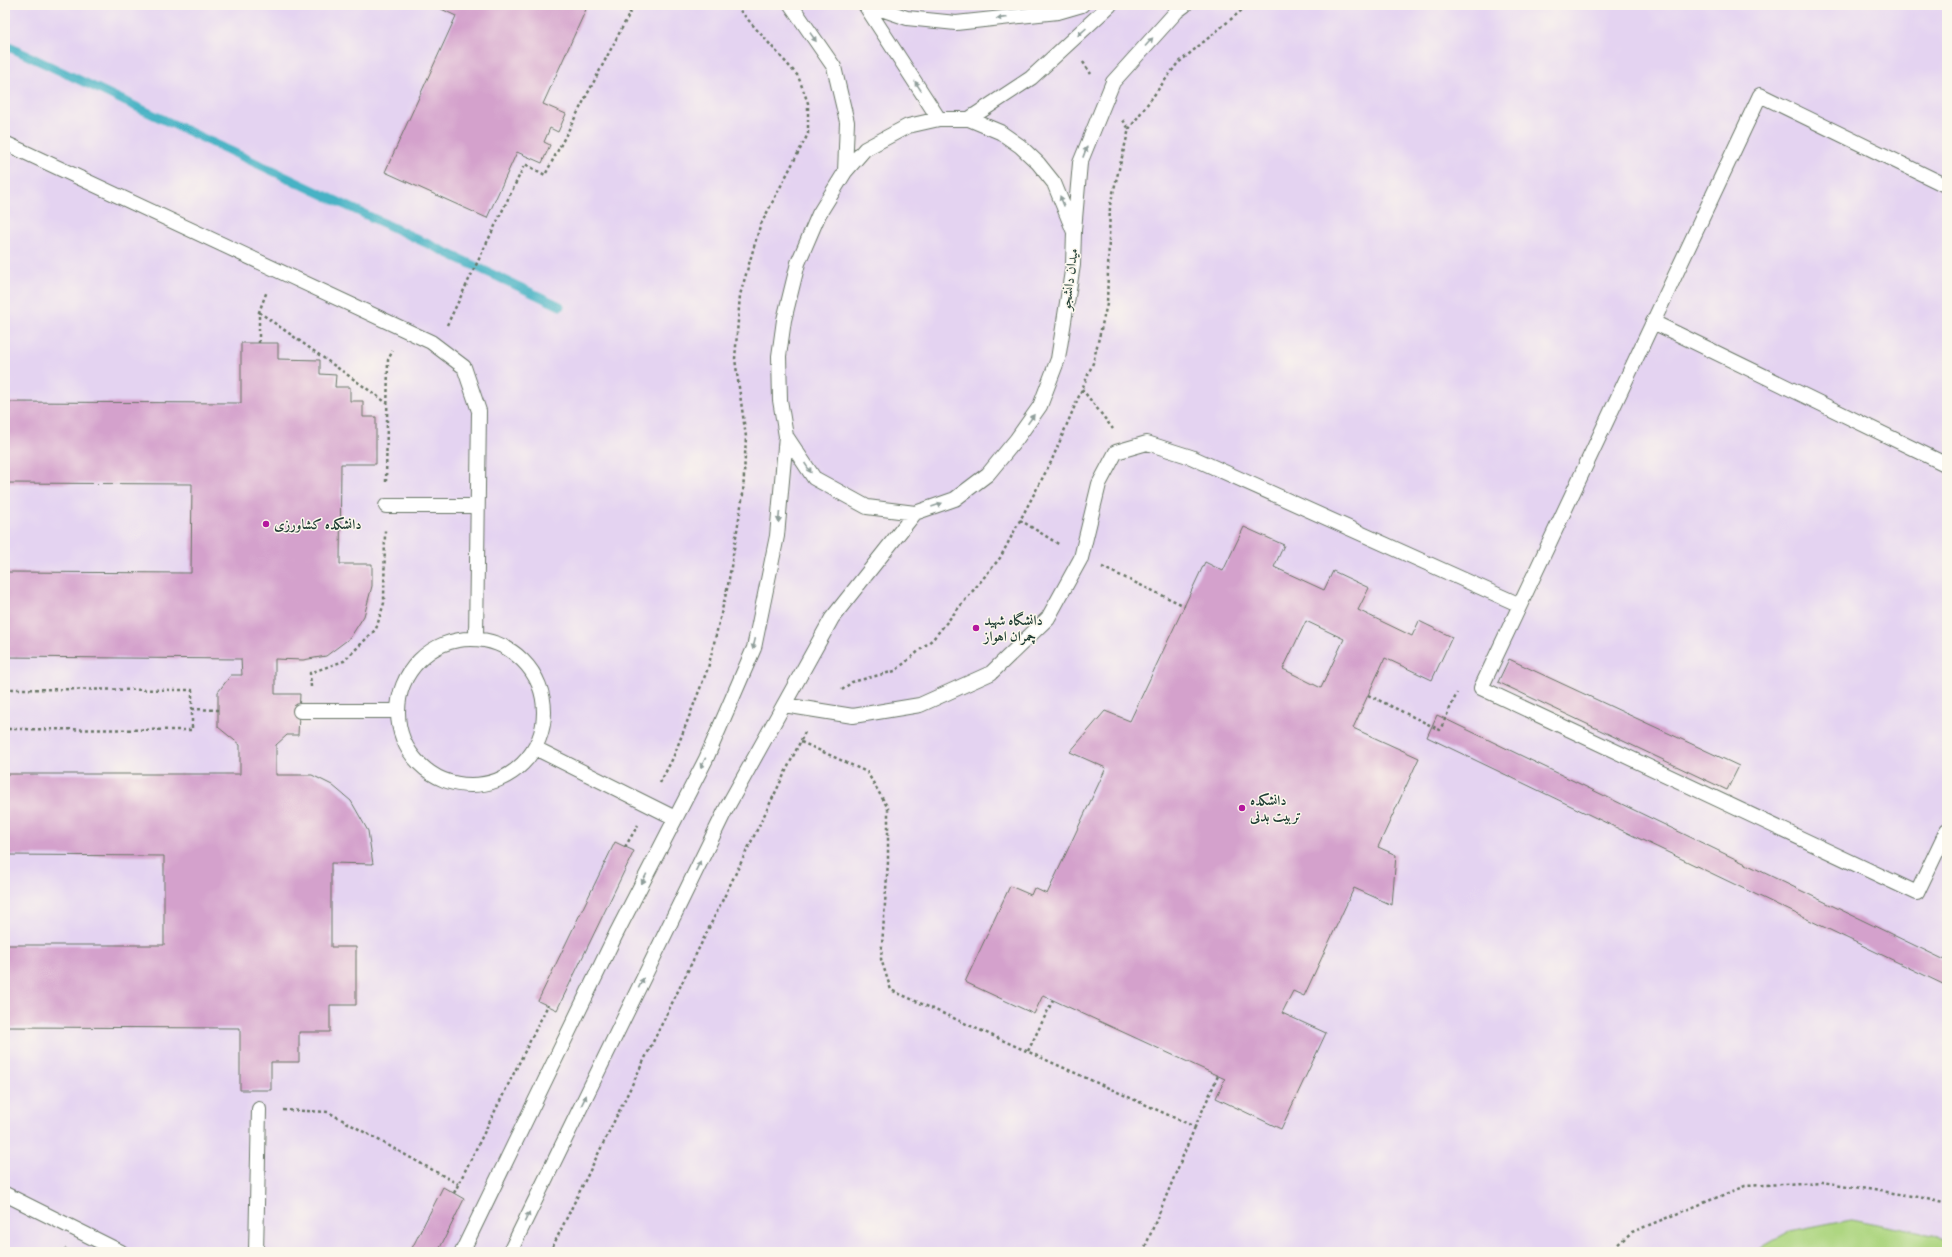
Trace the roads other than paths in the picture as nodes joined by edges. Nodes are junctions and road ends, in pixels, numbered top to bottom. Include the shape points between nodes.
1 (791, 5) edge
2 (865, 5) edge
3 (869, 5) edge
4 (1082, 5) edge
5 (1110, 5) edge
6 (1185, 5) edge
7 (939, 119) junction
8 (968, 119) junction
9 (5, 143) edge
10 (845, 172) junction
11 (1947, 186) edge
12 (1074, 232) junction
13 (1653, 322) junction
14 (786, 436) junction
15 (1947, 465) edge
16 (386, 506) road end
17 (477, 506) junction
18 (915, 513) junction
19 (1520, 604) junction
20 (476, 638) junction
21 (784, 705) junction
22 (306, 711) road end
23 (398, 711) junction
24 (535, 748) junction
25 (675, 818) junction
26 (1947, 830) edge
27 (259, 1109) road end
28 (5, 1194) edge
29 (121, 1252) edge
30 (256, 1252) edge
31 (462, 1252) edge
32 (510, 1252) edge

1 -> 10 lane via 834,67 847,122
7 -> 2 lane
4 -> 3 lane via 1058,12 956,23 907,18
5 -> 8 lane via 1031,78
12 -> 6 lane via 1080,163 1113,82
7 - 8 lane, میدان دانشجو
7 - 10 lane, میدان دانشجو via 908,126 865,148
12 -> 8 lane, میدان دانشجو via 1054,183 1038,163 1000,132
9 - 17 lane via 402,329 437,347 464,366 479,411
10 - 14 lane, میدان دانشجو via 819,214 798,263 784,320 779,356 780,400
11 - 13 lane via 1760,95
18 -> 12 lane, میدان دانشجو via 955,499 988,474 1040,406 1058,359 1073,265
13 - 15 lane
13 - 19 lane
14 -> 18 lane, میدان دانشجو via 814,478 867,507
14 -> 25 lane via 777,536 754,648 706,759
16 - 17 lane
17 - 20 lane
18 - 21 lane via 832,618
19 - 21 lane via 1191,457 1147,443 1116,452 1099,484 1081,558 1048,618 991,673 920,705 853,716
19 - 26 lane via 1480,688 1917,893
20 - 23 lane via 440,644 412,666 398,698
20 - 24 lane via 510,648 536,673 546,708 540,743
32 -> 21 lane via 724,812
22 - 23 lane
23 - 24 lane via 400,734 418,765 449,784 485,786 518,771
24 - 25 lane
25 -> 31 lane
27 - 30 lane
28 - 29 lane

